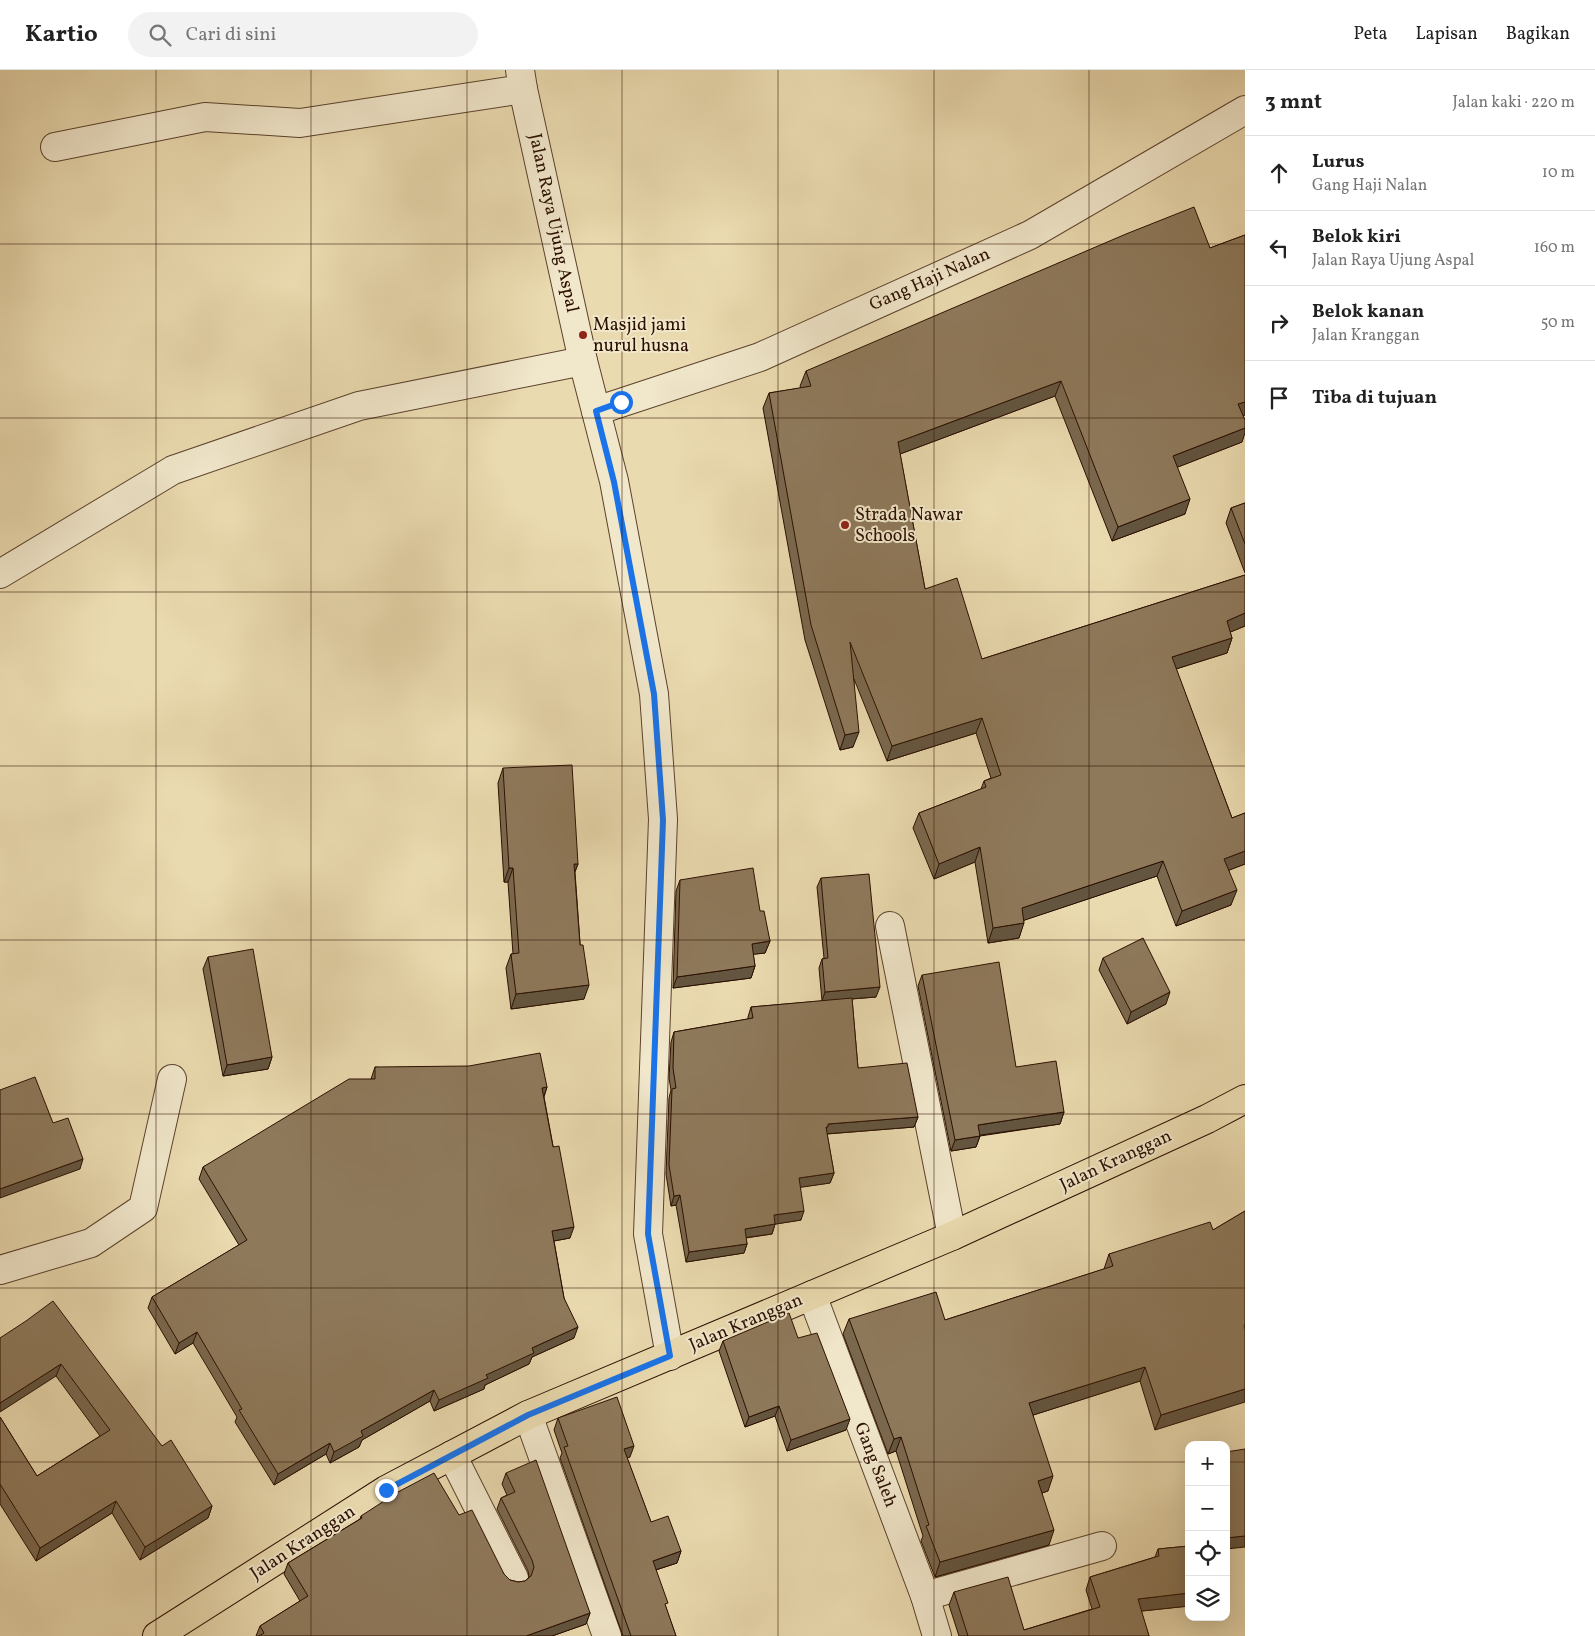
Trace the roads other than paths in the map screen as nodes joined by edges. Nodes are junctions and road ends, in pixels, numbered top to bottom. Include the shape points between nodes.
1 (522, 79) edge
2 (1245, 110) edge
3 (55, 147) dead end
4 (583, 361) junction
5 (596, 411) junction
6 (0, 574) edge
7 (890, 926) dead end
8 (172, 1079) dead end
9 (1243, 1103) edge
10 (952, 1236) junction
11 (0, 1270) edge
12 (812, 1295) junction
13 (670, 1356) junction
14 (528, 1415) junction
15 (452, 1455) junction
16 (1102, 1546) dead end
17 (514, 1578) dead end
18 (924, 1596) junction
19 (157, 1636) edge
20 (607, 1636) edge
21 (937, 1636) edge

1 - 3 street via 300,123 205,117
1 - 4 street, Jalan Raya Ujung Aspal
2 - 5 street, Gang Haji Nalan via 1030,234 760,356
4 - 5 street, Jalan Raya Ujung Aspal
4 - 6 street via 359,406 173,470
5 - 13 street, Jalan Raya Ujung Aspal via 614,482 654,694 663,820 648,1234
7 - 10 street
8 - 11 street via 143,1208 91,1243
9 - 10 main road, Jalan Kranggan
10 - 12 main road, Jalan Kranggan
12 - 13 main road, Jalan Kranggan
12 - 18 street, Gang Saleh
13 - 14 main road, Jalan Kranggan
14 - 15 main road, Jalan Kranggan
14 - 20 street
15 - 17 street
15 - 19 main road, Jalan Kranggan via 386,1490
16 - 18 street
18 - 21 street, Gang Saleh

